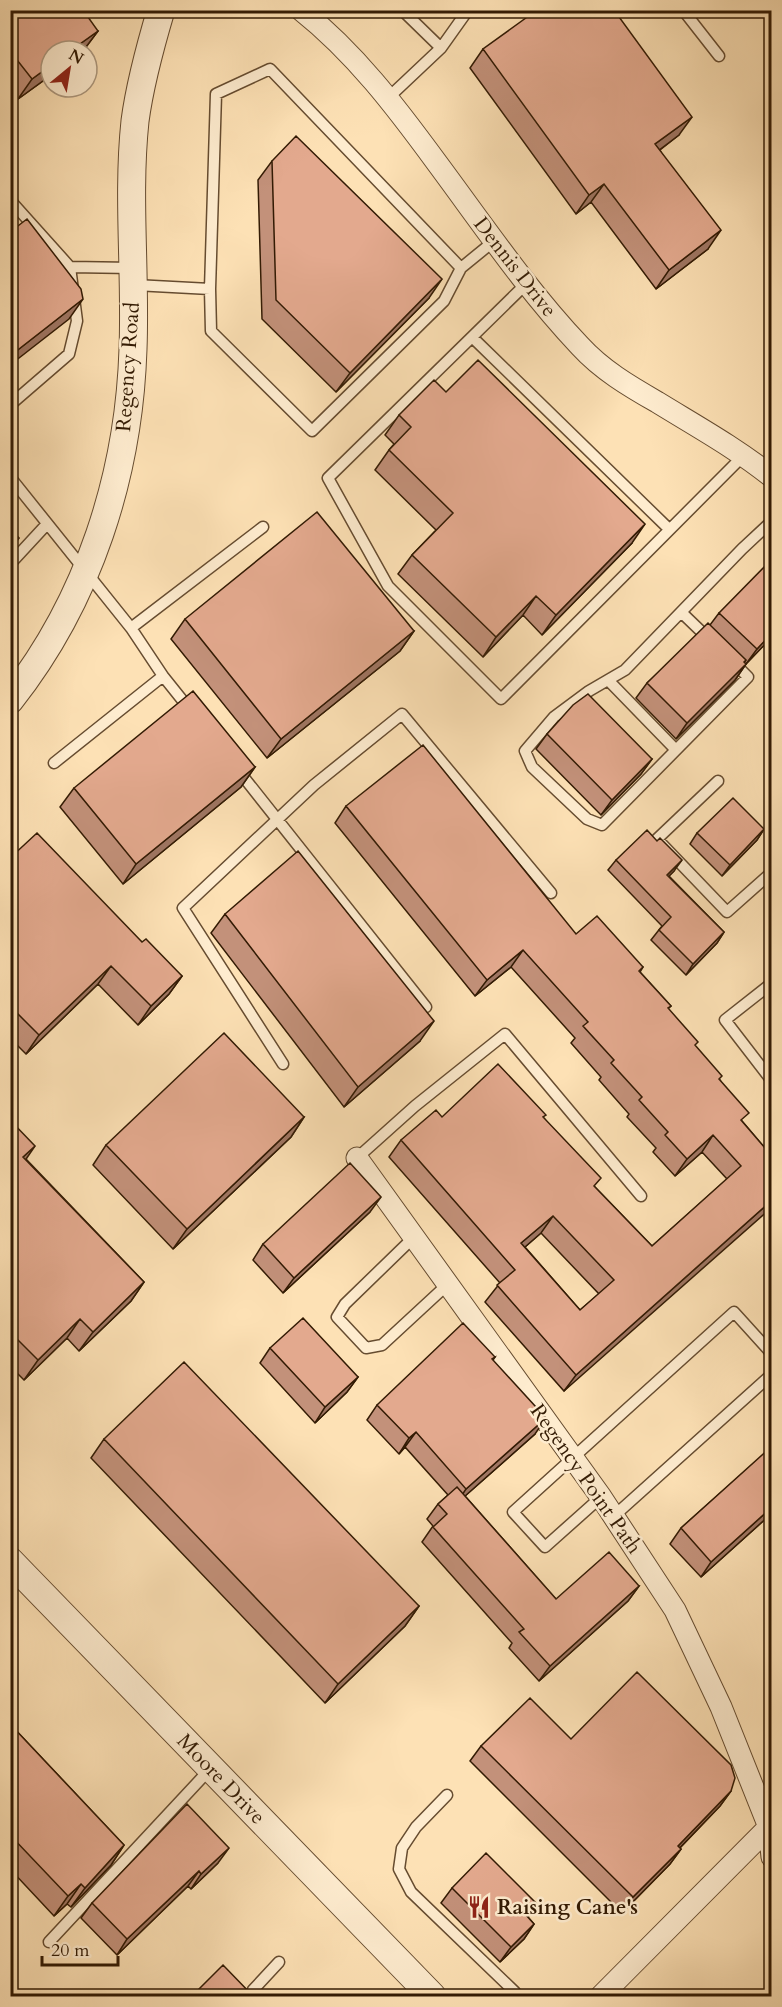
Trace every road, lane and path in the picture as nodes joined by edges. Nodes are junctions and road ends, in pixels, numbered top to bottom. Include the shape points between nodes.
1 (161, 10) edge
2 (301, 10) edge
3 (402, 10) edge
4 (468, 10) edge
5 (683, 10) edge
6 (441, 48) junction
7 (718, 56) dead end
8 (388, 98) junction
9 (10, 201) edge
10 (494, 241) junction
11 (70, 267) junction
12 (461, 268) junction
13 (133, 277) junction
14 (527, 283) junction
15 (210, 289) junction
16 (472, 337) junction
17 (10, 405) edge
18 (744, 455) junction
19 (10, 477) edge
20 (771, 477) edge
21 (771, 521) edge
22 (47, 524) junction
23 (263, 527) dead end
24 (669, 529) junction
25 (10, 564) edge
26 (86, 574) junction
27 (681, 612) junction
28 (131, 628) junction
29 (163, 676) junction
30 (608, 680) junction
31 (10, 700) edge
32 (199, 721) edge
33 (676, 750) junction
34 (228, 757) edge
35 (54, 763) dead end
36 (718, 781) dead end
37 (278, 819) junction
38 (771, 872) edge
39 (550, 893) dead end
40 (771, 983) edge
41 (426, 1007) edge
42 (283, 1064) dead end
43 (771, 1081) edge
44 (357, 1158) joint
45 (641, 1196) dead end
46 (414, 1237) junction
47 (448, 1284) junction
48 (771, 1354) edge
49 (771, 1374) edge
50 (573, 1457) junction
51 (601, 1497) junction
52 (614, 1516) junction
53 (10, 1561) edge
54 (211, 1768) junction
55 (447, 1795) dead end
56 (770, 1826) edge
57 (771, 1857) edge
58 (49, 1942) dead end
59 (279, 1962) dead end
60 (515, 1992) dead end
61 (251, 1996) edge
62 (432, 1996) edge
63 (601, 1996) edge

1 - 13 street, Regency Road via 145,62 136,120
2 - 8 street, Dennis Drive via 373,78
3 - 6 lane
4 - 6 lane
5 - 7 lane
6 - 8 lane
8 - 10 street, Dennis Drive
9 - 11 lane
10 - 12 lane
10 - 14 street, Dennis Drive
11 - 13 lane
11 - 17 lane via 77,321 69,354
12 - 15 lane via 444,301 312,431 211,331
12 - 15 lane via 270,69 216,94
13 - 15 lane
13 - 26 street, Regency Road via 134,349 124,440 103,528
14 - 16 lane
14 - 18 street, Dennis Drive via 582,349 614,376
16 - 24 lane
16 - 24 lane via 328,478 388,586 501,699
18 - 20 street, Dennis Drive
18 - 24 lane
19 - 22 lane
21 - 27 lane
22 - 25 lane via 20,547
22 - 26 lane
23 - 28 lane
26 - 28 lane
26 - 31 street, Regency Road via 39,659
27 - 30 lane via 625,670
27 - 33 lane via 748,677
28 - 29 lane
29 - 32 lane
29 - 35 lane
30 - 33 lane
30 - 33 lane via 554,717 525,752 532,767 587,819 602,825
34 - 37 lane
36 - 38 lane via 657,839 727,912
37 - 39 lane via 402,714
37 - 41 lane
37 - 42 lane via 183,908
40 - 43 lane via 725,1020
44 - 45 lane via 505,1034
44 - 46 street, Regency Point Path
46 - 47 street, Regency Point Path
46 - 47 lane via 345,1304 337,1317 366,1348 382,1345
47 - 50 street, Regency Point Path
48 - 50 lane via 734,1312
49 - 52 lane
50 - 51 street, Regency Point Path
50 - 51 lane via 513,1512 545,1547
51 - 52 street, Regency Point Path
52 - 56 street, Regency Point Path via 675,1610 721,1707
53 - 54 street, Moore Drive
54 - 58 lane
54 - 62 street, Moore Drive
55 - 60 lane via 402,1848 399,1869 411,1892
56 - 57 street, Regency Point Path
56 - 63 street
59 - 61 lane

